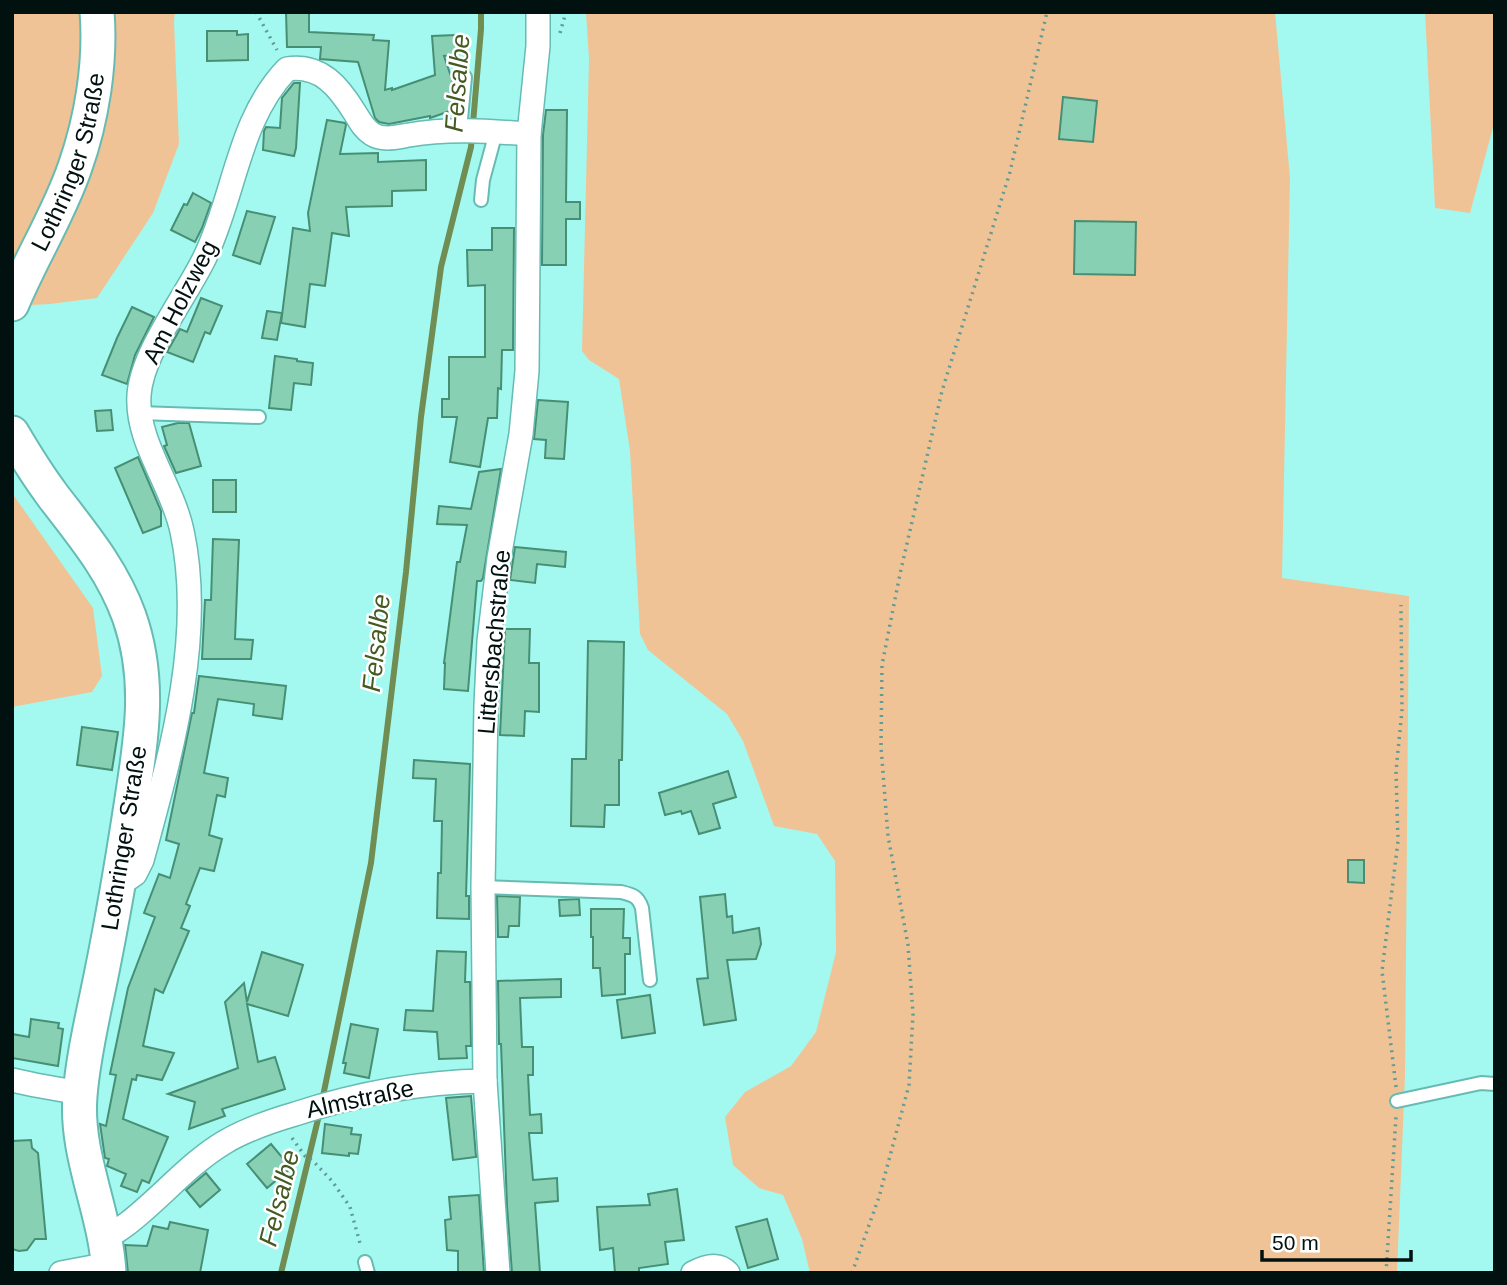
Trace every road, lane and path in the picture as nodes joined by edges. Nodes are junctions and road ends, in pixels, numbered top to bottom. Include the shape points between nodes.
1 (97, 12) edge
2 (256, 12) edge
3 (538, 12) edge
4 (1047, 12) edge
5 (287, 69) junction
6 (465, 76) dead end
7 (462, 130) junction
8 (492, 132) junction
9 (529, 134) junction
10 (481, 200) dead end
11 (12, 304) edge
12 (139, 413) junction
13 (260, 417) dead end
14 (12, 433) edge
15 (1401, 605) dead end
16 (119, 885) junction
17 (483, 887) junction
18 (650, 980) dead end
19 (12, 1080) edge
20 (485, 1082) junction
21 (1495, 1083) edge
22 (80, 1093) junction
23 (1397, 1101) junction
24 (305, 1156) dead end
25 (108, 1257) edge
26 (367, 1267) edge
27 (61, 1273) edge
28 (498, 1273) edge
29 (693, 1273) edge
30 (728, 1273) edge
31 (852, 1273) edge
32 (1385, 1273) edge

1 - 11 main road, Lothringer Straße via 90,117 75,168
2 - 5 path
3 - 9 street, Littersbachstraße
4 - 31 path via 1010,172 942,391 882,664 881,747 888,836 908,945 913,1014 909,1085 879,1198
5 - 7 street via 316,71 336,86 365,128 376,136
5 - 12 street, Am Holzweg via 249,128 205,257 149,358
6 - 7 lane
7 - 8 street
8 - 9 street
8 - 10 lane
9 - 17 street, Littersbachstraße via 527,371 489,641
12 - 13 lane
12 - 16 street, Am Holzweg via 182,529 188,623 181,694 142,860 135,874
14 - 16 main road, Lothringer Straße via 113,579 137,645 144,706
15 - 23 path via 1398,841 1382,971
16 - 22 main road, Lothringer Straße
17 - 18 lane via 632,895 642,908
17 - 20 street, Littersbachstraße
19 - 22 street
20 - 25 street, Almstraße via 409,1087 322,1105 226,1141 117,1231
20 - 28 street, Littersbachstraße
21 - 23 lane
22 - 25 main road, Lothringer Straße via 81,1137
23 - 32 path
24 - 26 path via 332,1181 350,1207
25 - 27 street
29 - 30 street via 715,1266

